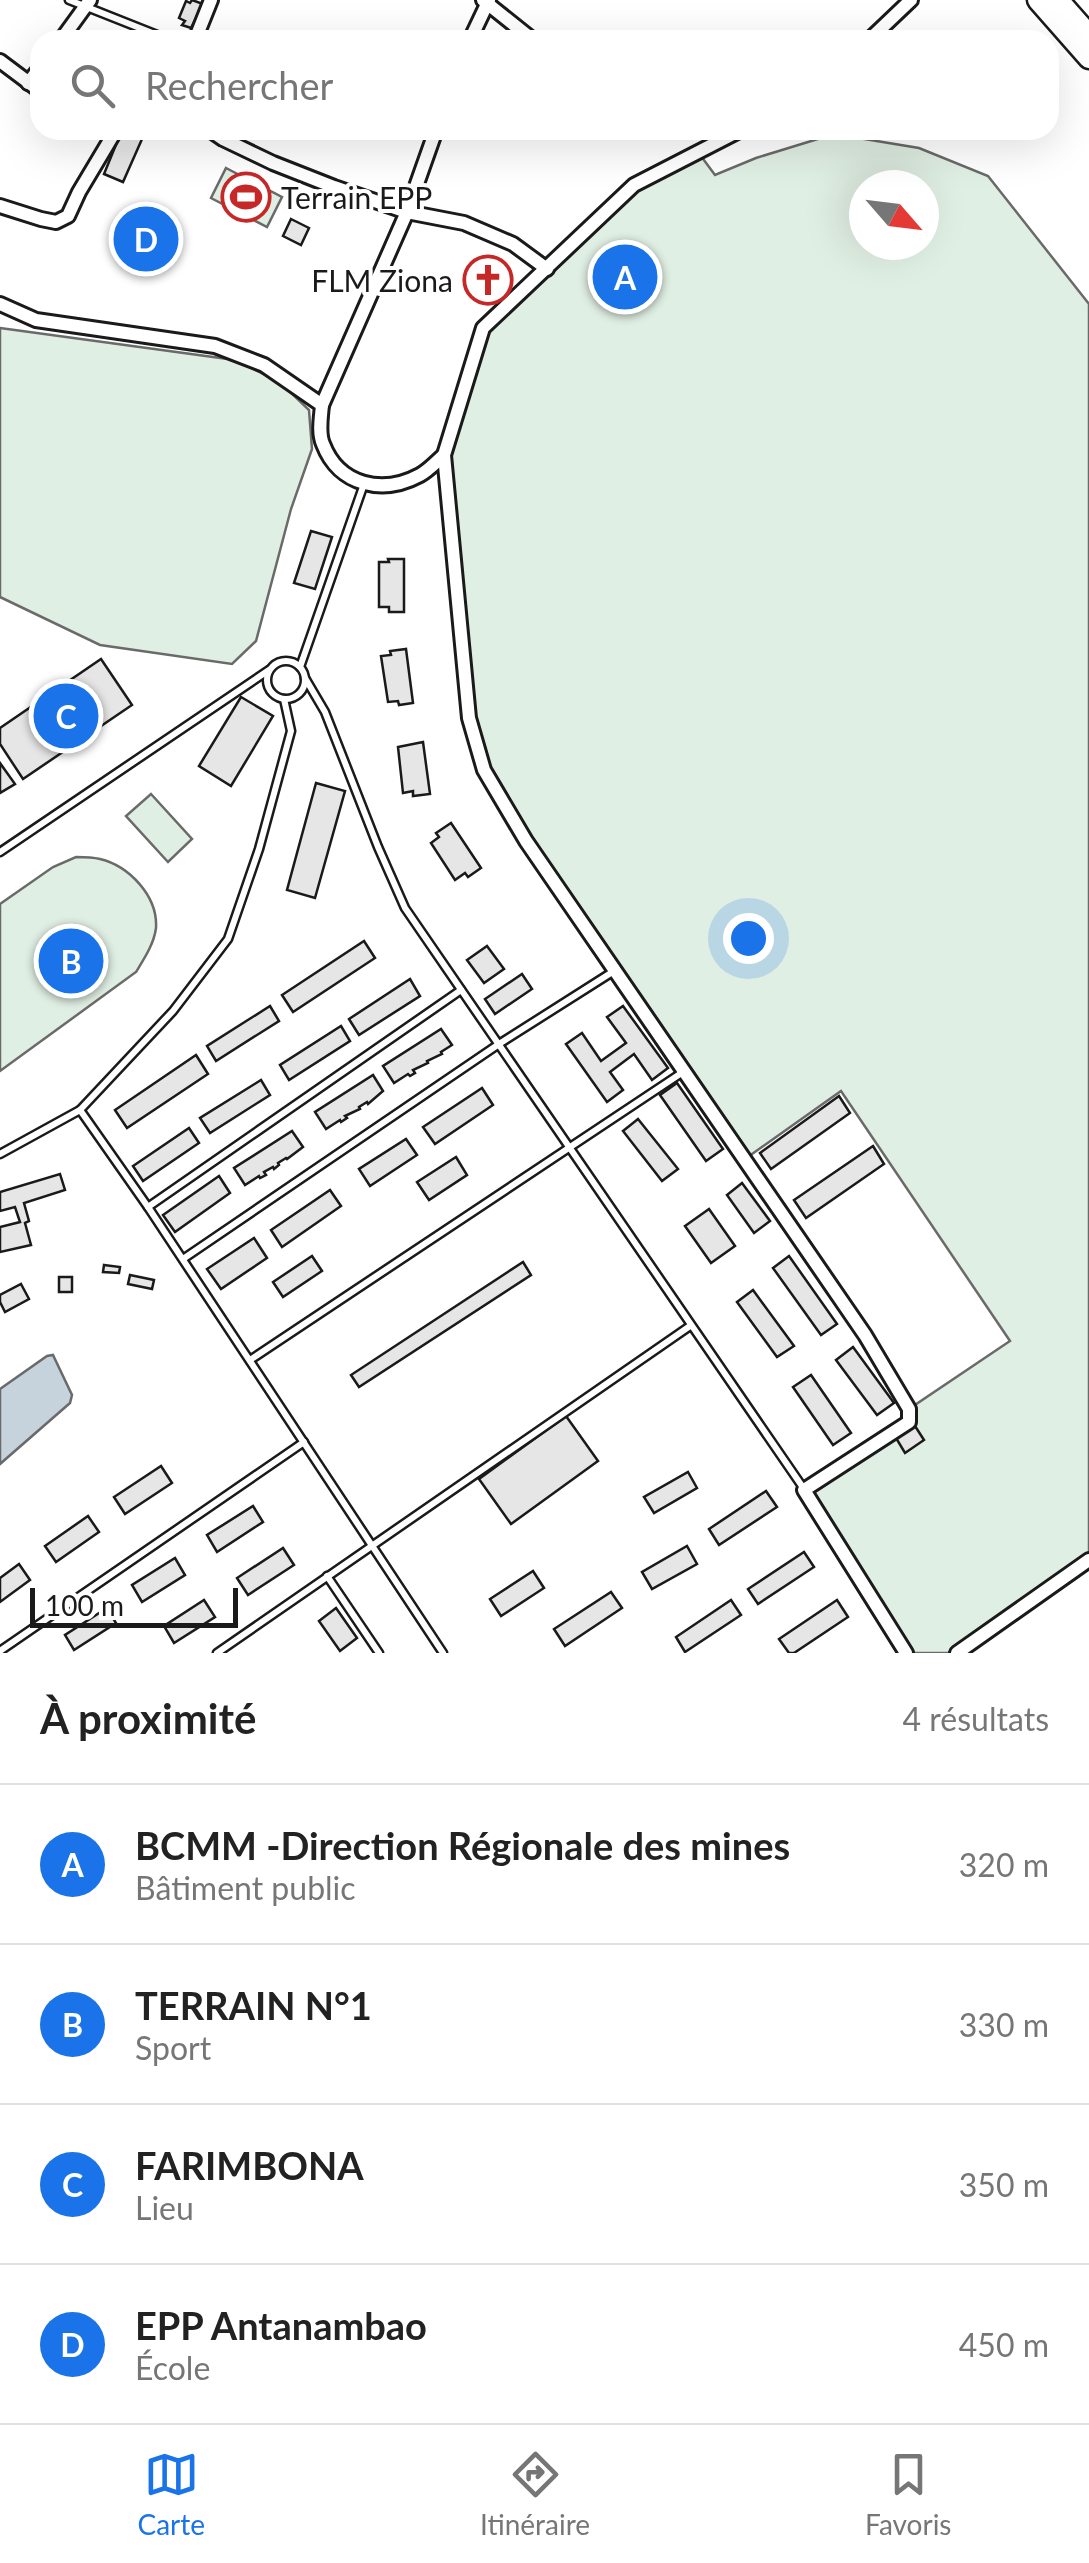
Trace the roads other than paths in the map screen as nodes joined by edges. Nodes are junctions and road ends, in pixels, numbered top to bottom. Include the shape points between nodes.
1 (69, 0) edge
2 (211, 0) edge
3 (910, 0) edge
4 (1038, 0) edge
5 (1058, 0) edge
6 (486, 1) edge
7 (89, 3) edge
8 (69, 30) edge
9 (148, 30) edge
10 (199, 30) edge
11 (474, 30) edge
12 (521, 30) edge
13 (879, 30) edge
14 (1089, 34) edge
15 (1089, 58) edge
16 (0, 61) edge
17 (30, 84) edge
18 (110, 140) edge
19 (225, 140) edge
20 (432, 140) edge
21 (719, 140) edge
22 (0, 206) edge
23 (407, 212) junction
24 (547, 268) junction
25 (0, 304) edge
26 (322, 405) junction
27 (444, 455) junction
28 (364, 484) junction
29 (300, 667) junction
30 (270, 670) junction
31 (305, 678) junction
32 (284, 699) junction
33 (0, 852) edge
34 (615, 970) junction
35 (462, 990) junction
36 (499, 1044) junction
37 (684, 1072) junction
38 (80, 1110) junction
39 (570, 1148) junction
40 (0, 1154) edge
41 (148, 1207) junction
42 (183, 1260) junction
43 (690, 1326) junction
44 (250, 1360) junction
45 (304, 1442) junction
46 (804, 1490) junction
47 (372, 1545) junction
48 (1089, 1560) edge
49 (327, 1576) junction
50 (0, 1651) edge
51 (217, 1653) edge
52 (379, 1653) edge
53 (443, 1653) edge
54 (906, 1653) edge
55 (957, 1653) edge

1 - 7 lane
2 - 10 street
3 - 13 street
4 - 15 main road
5 - 14 main road
6 - 11 street
6 - 12 street
7 - 8 street
7 - 9 lane
16 - 17 street
18 - 22 street via 68,216 41,220
19 - 23 street
20 - 23 street
21 - 24 street via 634,185
23 - 24 street via 464,223 514,244
23 - 26 street
24 - 27 street via 483,328
25 - 26 street via 36,320 215,346 264,364
26 - 28 street via 321,442 339,470
27 - 28 street via 423,474 394,486
27 - 34 street via 469,718 484,770
28 - 29 lane
29 - 30 lane via 284,661
29 - 31 lane
30 - 32 lane via 269,688
30 - 33 lane
31 - 32 lane via 297,695
31 - 35 lane via 405,908
32 - 38 lane via 291,731 228,939 174,1011
34 - 36 lane
34 - 37 street
35 - 36 lane
35 - 41 lane
36 - 39 lane
36 - 42 lane
37 - 39 lane
37 - 46 street via 910,1409 909,1422
38 - 40 lane
38 - 41 lane
39 - 43 lane
39 - 44 lane
41 - 42 lane
42 - 44 lane
43 - 46 lane
43 - 47 lane
44 - 45 lane
45 - 47 lane
45 - 50 lane
46 - 54 street
47 - 49 lane
47 - 53 lane
48 - 55 street
49 - 51 lane
49 - 52 lane

